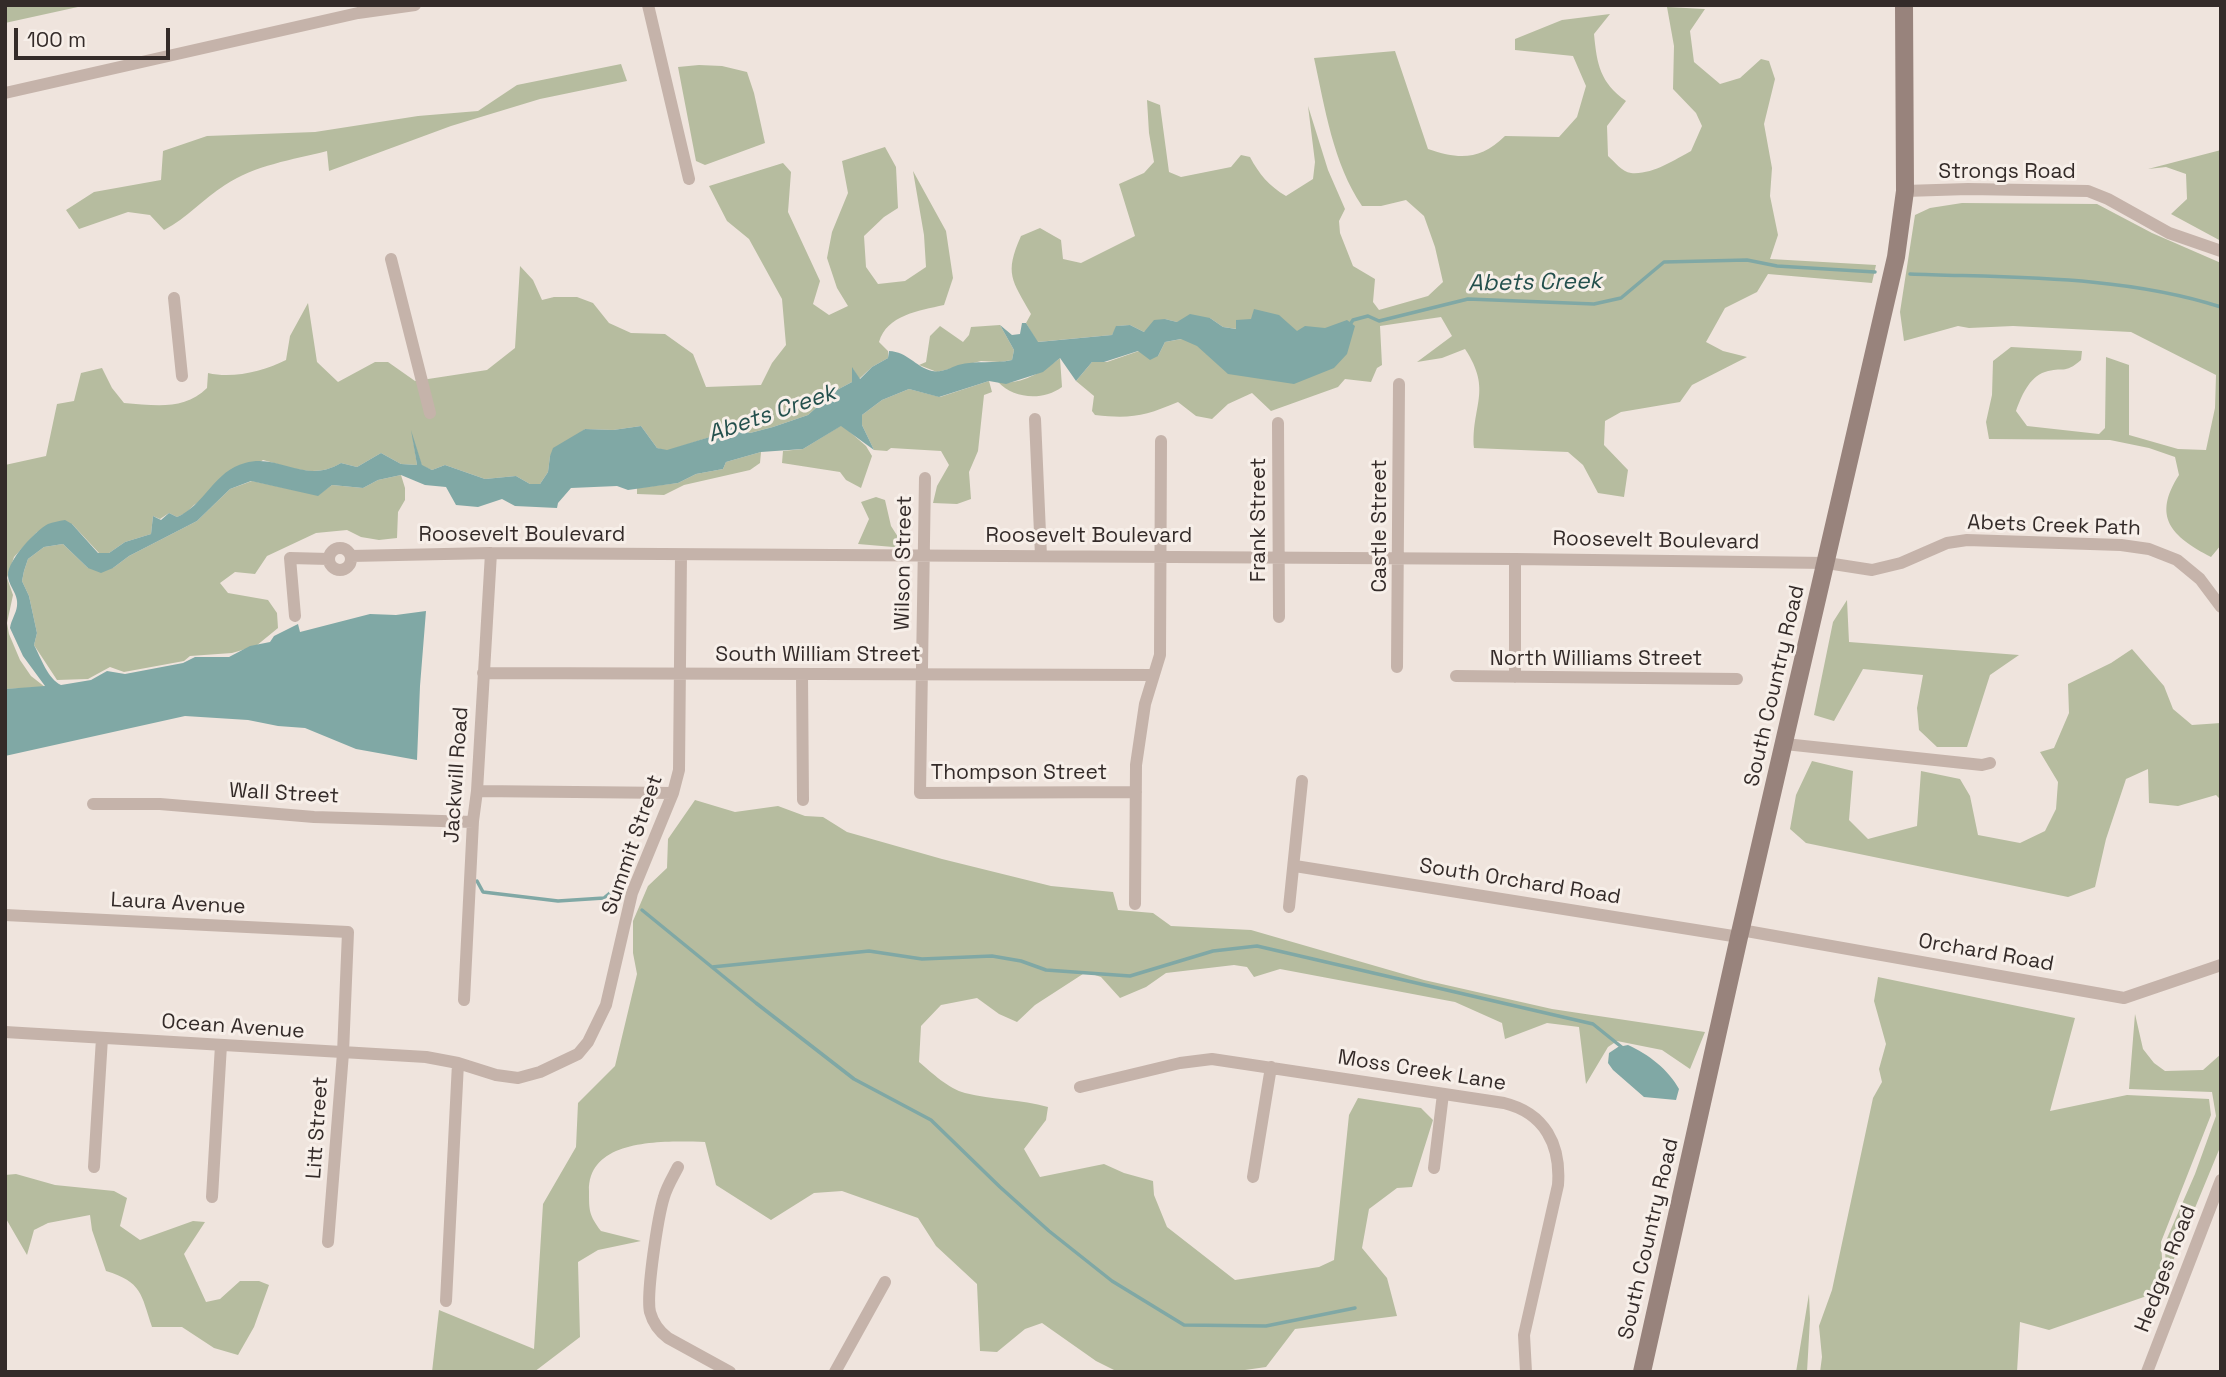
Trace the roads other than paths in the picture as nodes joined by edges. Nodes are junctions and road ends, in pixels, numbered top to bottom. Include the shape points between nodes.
1 (415, 5) edge
2 (648, 5) edge
3 (1904, 5) edge
4 (5, 93) edge
5 (690, 179) dead end
6 (1905, 191) junction
7 (2221, 251) edge
8 (391, 259) dead end
9 (174, 298) dead end
10 (182, 376) dead end
11 (1399, 384) dead end
12 (430, 413) dead end
13 (1035, 419) dead end
14 (1279, 423) dead end
15 (1161, 441) dead end
16 (925, 478) dead end
17 (491, 553) junction
18 (681, 555) junction
19 (923, 555) junction
20 (1041, 556) junction
21 (1160, 556) junction
22 (1278, 557) junction
23 (1399, 558) junction
24 (1515, 558) junction
25 (1827, 563) junction
26 (2221, 607) edge
27 (295, 616) dead end
28 (1279, 617) dead end
29 (1397, 667) dead end
30 (483, 673) junction
31 (681, 674) junction
32 (920, 674) junction
33 (802, 675) junction
34 (1153, 675) junction
35 (1456, 676) dead end
36 (1515, 677) junction
37 (1737, 679) dead end
38 (1785, 744) junction
39 (1990, 763) dead end
40 (921, 775) joint
41 (1302, 780) dead end
42 (477, 790) junction
43 (1136, 792) junction
44 (674, 793) junction
45 (803, 800) dead end
46 (93, 804) dead end
47 (473, 822) junction
48 (1295, 866) junction
49 (1135, 905) dead end
50 (1289, 907) dead end
51 (5, 915) edge
52 (348, 932) joint
53 (1740, 933) junction
54 (2221, 965) edge
55 (464, 1000) dead end
56 (5, 1032) edge
57 (102, 1038) junction
58 (221, 1045) junction
59 (343, 1053) junction
60 (458, 1063) junction
61 (1271, 1067) junction
62 (1080, 1087) dead end
63 (1443, 1094) junction
64 (94, 1167) dead end
65 (678, 1167) dead end
66 (1434, 1168) dead end
67 (1253, 1177) dead end
68 (2221, 1180) edge
69 (212, 1197) dead end
70 (328, 1242) dead end
71 (885, 1282) dead end
72 (446, 1301) dead end
73 (730, 1372) edge
74 (835, 1372) edge
75 (1526, 1372) edge
76 (1642, 1372) edge
77 (2147, 1372) edge

1 - 4 street via 358,13
2 - 5 street
3 - 6 main road, South Country Road
6 - 7 street, Strongs Road via 2088,191 2169,233
6 - 25 main road, South Country Road via 1896,257
8 - 12 street
9 - 10 street
11 - 23 street, Castle Street
13 - 20 street
14 - 22 street, Frank Street
15 - 21 street
16 - 19 street, Wilson Street
17 - 18 street, Roosevelt Boulevard
17 - 27 street, Roosevelt Boulevard via 351,556 339,548 329,559 290,558
17 - 30 street, Jackwill Road
18 - 19 street, Roosevelt Boulevard
18 - 31 street, Summit Street
19 - 20 street, Roosevelt Boulevard
19 - 32 street, Wilson Street
20 - 21 street, Roosevelt Boulevard
21 - 22 street, Roosevelt Boulevard
21 - 34 street via 1160,654
22 - 23 street, Roosevelt Boulevard
22 - 28 street, Frank Street
23 - 24 street, Roosevelt Boulevard
23 - 29 street, Castle Street
24 - 25 street, Roosevelt Boulevard
24 - 36 street
25 - 26 street, Abets Creek Path via 1872,570 1966,540 2122,545 2165,553 2177,560 2200,579
25 - 38 main road, South Country Road
30 - 31 street, South William Street
30 - 42 street, Jackwill Road
31 - 33 street, South William Street
31 - 44 street, Summit Street via 679,770
32 - 33 street, South William Street
32 - 34 street, South William Street
32 - 40 street, Wilson Street
33 - 45 street
34 - 43 street via 1139,733
35 - 36 street, North Williams Street
36 - 37 street, North Williams Street
38 - 39 street
38 - 53 main road, South Country Road
40 - 43 street, Thompson Street via 920,793
41 - 48 street
42 - 44 street
42 - 47 street, Jackwill Road
43 - 49 street
44 - 60 street, Summit Street via 632,893 606,1006 588,1042 564,1062 518,1078
46 - 47 street, Wall Street
47 - 55 street, Jackwill Road
48 - 50 street
48 - 53 street, South Orchard Road
51 - 52 street, Laura Avenue
52 - 59 street, Litt Street
53 - 54 street, Orchard Road via 2124,998
53 - 76 main road, South Country Road
56 - 57 street, Ocean Avenue
57 - 58 street, Ocean Avenue
57 - 64 street
58 - 59 street, Ocean Avenue
58 - 69 street
59 - 60 street, Ocean Avenue
59 - 70 street, Litt Street
60 - 72 street
61 - 62 street, Moss Creek Lane via 1198,1060
61 - 63 street, Moss Creek Lane
61 - 67 street
63 - 66 street
63 - 75 street, Moss Creek Lane via 1517,1106 1542,1125 1558,1152 1558,1185 1524,1335
65 - 73 street via 660,1212 650,1311 660,1332
68 - 77 street, Hedges Road
71 - 74 street

